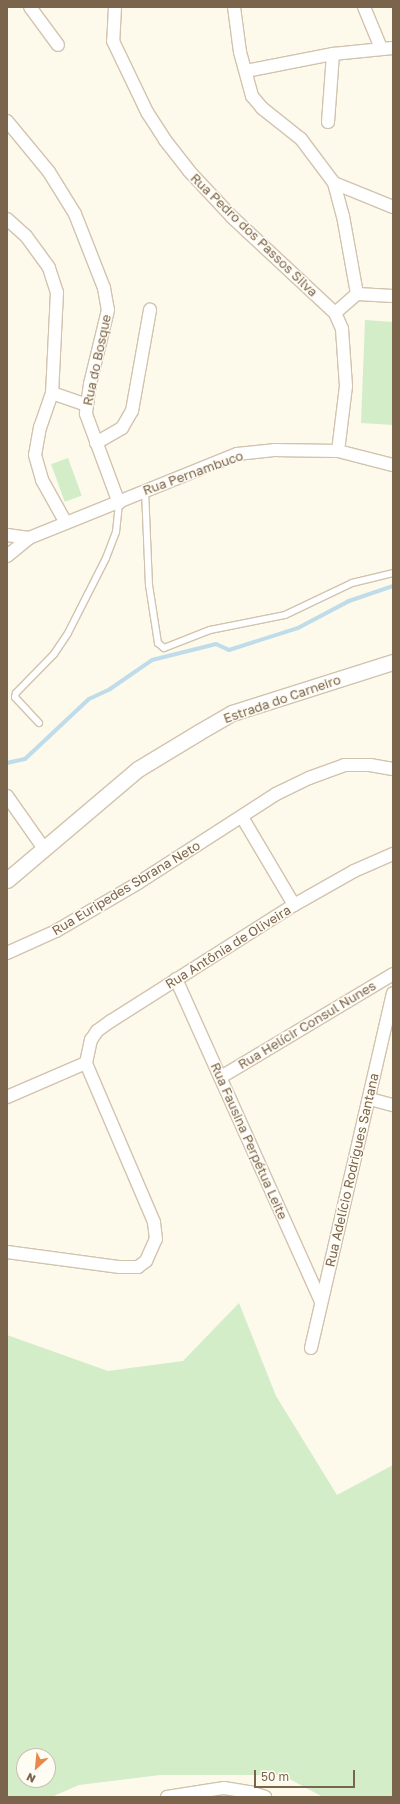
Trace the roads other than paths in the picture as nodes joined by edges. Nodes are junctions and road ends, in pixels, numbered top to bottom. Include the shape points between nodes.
1 (30, 7) edge
2 (114, 7) edge
3 (234, 7) edge
4 (364, 7) edge
5 (58, 45) dead end
6 (387, 48) edge
7 (333, 54) junction
8 (246, 72) junction
9 (7, 121) edge
10 (328, 122) dead end
11 (334, 183) junction
12 (393, 207) edge
13 (7, 219) edge
14 (357, 294) junction
15 (393, 296) edge
16 (150, 310) dead end
17 (335, 313) junction
18 (52, 393) junction
19 (86, 405) junction
20 (96, 443) junction
21 (338, 451) junction
22 (393, 466) edge
23 (145, 489) junction
24 (119, 503) junction
25 (66, 523) junction
26 (7, 535) edge
27 (29, 538) junction
28 (7, 556) edge
29 (393, 573) edge
30 (393, 662) edge
31 (39, 723) dead end
32 (393, 769) edge
33 (7, 796) edge
34 (242, 817) junction
35 (45, 850) junction
36 (393, 854) edge
37 (7, 880) edge
38 (294, 906) junction
39 (7, 954) edge
40 (393, 974) edge
41 (176, 979) junction
42 (393, 993) edge
43 (86, 1063) junction
44 (221, 1077) junction
45 (7, 1097) edge
46 (370, 1099) junction
47 (393, 1105) edge
48 (7, 1252) edge
49 (321, 1302) junction
50 (312, 1348) dead end
51 (168, 1797) edge
52 (172, 1797) edge
53 (265, 1797) edge

1 - 5 street
2 - 17 street, Rua Pedro dos Passos Silva via 113,41 147,112 165,140 189,171 232,217
3 - 8 street via 240,52
4 - 6 street
6 - 7 street
7 - 8 street
7 - 10 street
8 - 11 street via 252,96 262,108 301,139
9 - 19 street, Rua do Bosque via 49,172 75,214 104,288 108,310
11 - 12 street
11 - 14 street via 343,216
13 - 18 street via 26,236 49,268 57,292
14 - 15 street
14 - 17 street
16 - 20 street via 132,411 122,428
17 - 21 street, Rua Pedro dos Passos Silva via 342,329 346,386
18 - 19 street
18 - 25 street via 40,427 35,455 42,480
19 - 20 street, Rua do Bosque via 89,426
20 - 24 street, Rua do Bosque
21 - 22 street, Rua Pernambuco
21 - 23 street, Rua Pernambuco via 274,450 237,454
23 - 24 street, Rua Pernambuco
23 - 29 lane via 149,585 158,643 164,648 210,630 285,615 352,583
24 - 25 street, Rua Pernambuco
24 - 31 lane via 116,532 106,558 68,633 54,654 16,693 15,697
25 - 27 street, Rua Pernambuco
26 - 27 street
27 - 28 street, Rua Pernambuco
30 - 35 street, Estrada do Carneiro via 232,713 138,769
32 - 34 street, Rua Euripedes Sbrana Neto via 370,765 344,765 276,794
33 - 35 street
34 - 38 street
34 - 39 street, Rua Euripedes Sbrana Neto via 63,927
35 - 37 street, Estrada do Carneiro
36 - 38 street, Rua Antônia de Oliveira via 354,871
38 - 41 street, Rua Antônia de Oliveira
40 - 44 street, Rua Helícir Consul Nunes
41 - 43 street, Rua Antônia de Oliveira via 97,1031 88,1047
41 - 44 street, Rua Fausina Perpétua Leite
42 - 46 street, Rua Adelício Rodrigues Santana
43 - 45 street
43 - 48 street via 154,1222 156,1239 152,1251 146,1261 138,1267 120,1267
44 - 49 street, Rua Fausina Perpétua Leite
46 - 47 street
46 - 49 street, Rua Adelício Rodrigues Santana
49 - 50 street, Rua Adelício Rodrigues Santana
51 - 52 street
52 - 53 street via 224,1788

